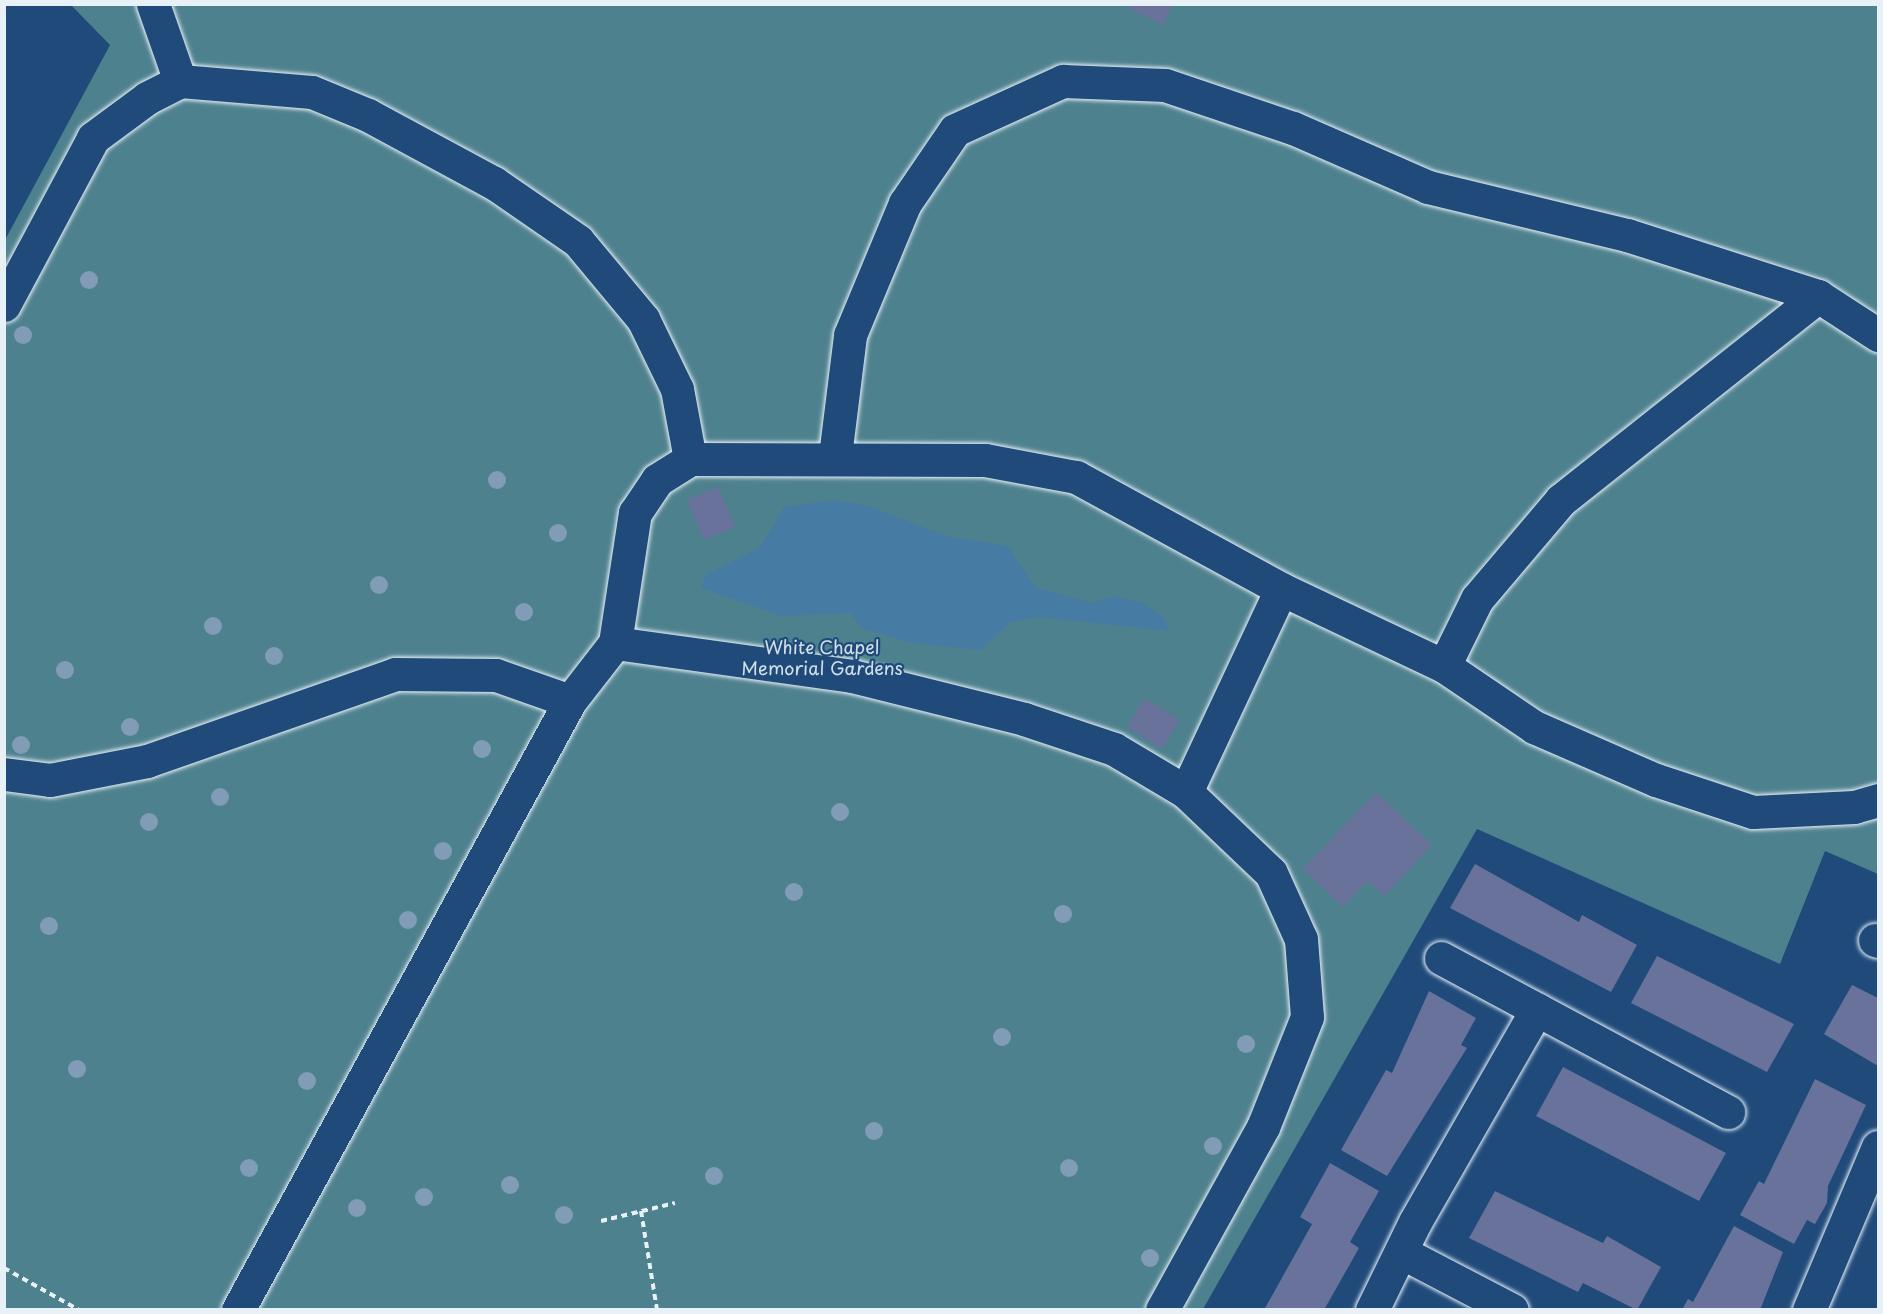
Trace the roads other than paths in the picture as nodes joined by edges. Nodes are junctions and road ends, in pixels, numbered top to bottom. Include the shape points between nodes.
1 (153, 4) edge
2 (180, 81) junction
3 (1818, 296) junction
4 (4, 304) edge
5 (1878, 335) edge
6 (835, 456) junction
7 (690, 459) junction
8 (1281, 589) junction
9 (615, 643) junction
10 (1444, 666) junction
11 (570, 701) junction
12 (4, 774) edge
13 (1186, 792) junction
14 (1878, 800) edge
15 (1441, 958) dead end
16 (1537, 1009) junction
17 (1728, 1112) dead end
18 (1878, 1147) edge
19 (1401, 1252) junction
20 (238, 1310) edge
21 (1162, 1310) edge
22 (1372, 1310) edge
23 (1512, 1310) edge
24 (1809, 1310) edge

1 - 2 lane
2 - 4 lane via 93,138
2 - 7 lane via 312,92 368,115 494,183 578,241 643,319 677,388
3 - 5 lane
3 - 6 lane via 1627,236 1428,187 1293,128 1165,85 1063,81 956,130 905,204 850,335
3 - 10 lane via 1561,500 1477,599
6 - 7 lane
6 - 8 lane via 985,460 1076,477
7 - 9 lane via 657,480 634,513
8 - 10 lane
8 - 13 lane
9 - 11 lane
9 - 13 lane via 852,676 1024,719 1114,749
10 - 14 lane via 1534,728 1656,780 1753,812 1854,807
11 - 12 lane via 496,675 394,674 147,761 50,780
11 - 20 lane
13 - 21 lane via 1271,873 1301,939 1307,1017 1263,1127
15 - 16 lane
16 - 17 lane
16 - 19 lane
18 - 24 lane
19 - 22 lane
19 - 23 lane

